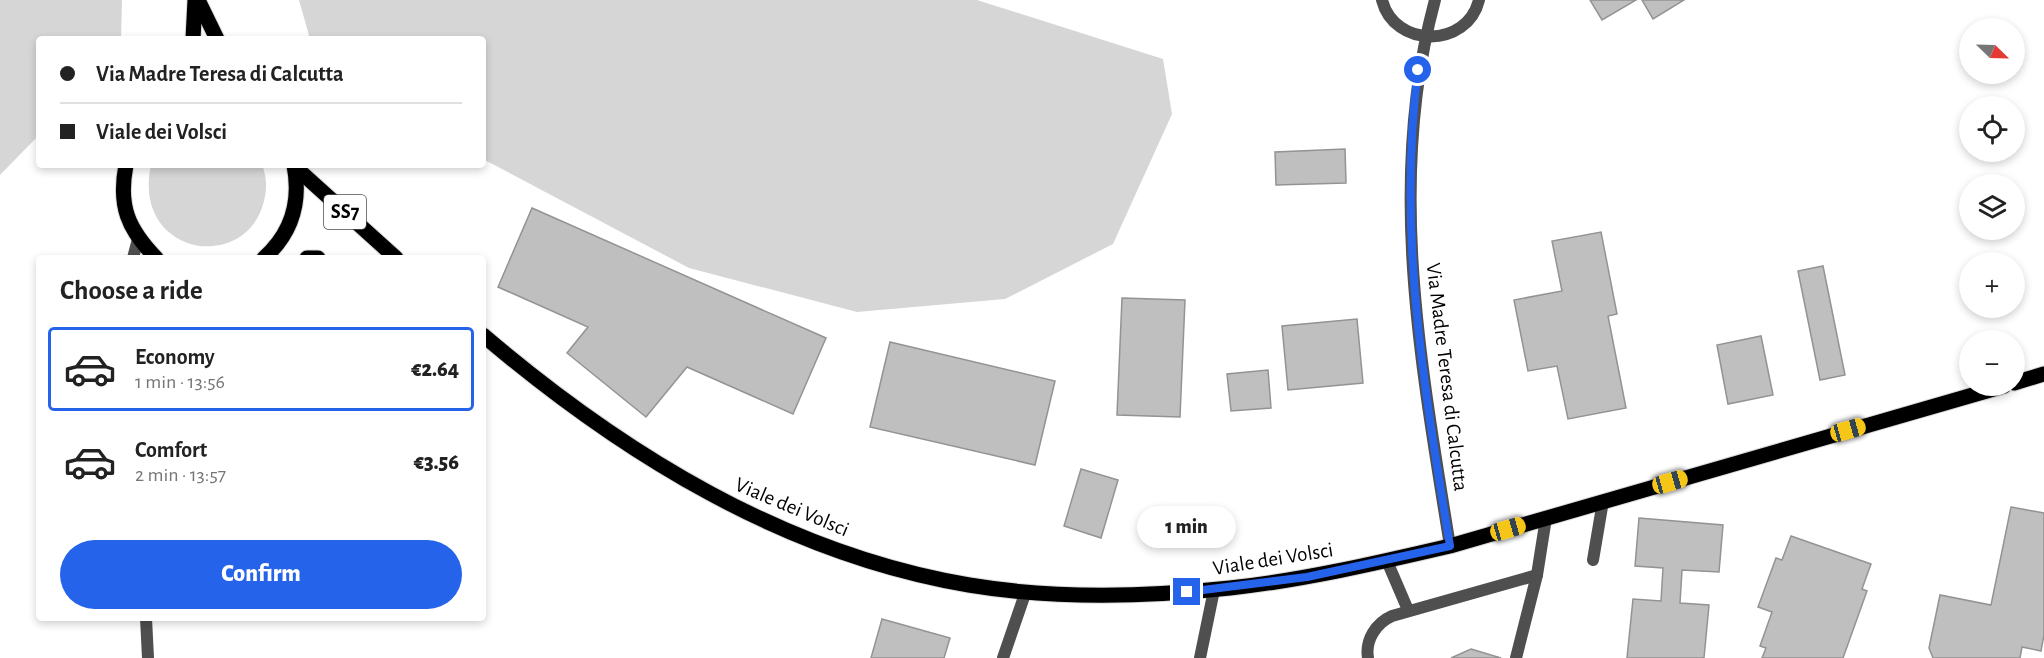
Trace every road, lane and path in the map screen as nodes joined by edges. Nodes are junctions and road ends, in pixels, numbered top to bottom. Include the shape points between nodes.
1 (196, 0) edge
2 (1382, 0) edge
3 (1435, 0) edge
4 (1479, 0) edge
5 (193, 36) edge
6 (216, 36) edge
7 (1425, 38) junction
8 (125, 168) edge
9 (294, 168) edge
10 (297, 168) edge
11 (138, 239) junction
12 (134, 255) edge
13 (153, 255) edge
14 (267, 255) edge
15 (393, 255) edge
16 (486, 336) edge
17 (2044, 374) edge
18 (2025, 380) edge
19 (1969, 396) edge
20 (1603, 501) junction
21 (1546, 518) junction
22 (1450, 546) junction
23 (1593, 560) dead end
24 (1387, 561) junction
25 (1537, 575) junction
26 (1214, 590) junction
27 (1026, 591) junction
28 (1408, 610) junction
29 (146, 621) edge
30 (148, 658) edge
31 (1003, 658) edge
32 (1200, 658) edge
33 (1368, 658) edge
34 (1515, 658) edge

1 - 5 main road
1 - 6 main road
2 - 7 street via 1394,22 1408,33
3 - 7 street, Via Madre Teresa di Calcutta
4 - 7 street via 1470,19 1458,30
7 - 22 street, Via Madre Teresa di Calcutta via 1412,127 1411,253 1425,390
8 - 11 main road via 122,187 126,214
9 - 14 main road, SS7 via 294,215 283,238
10 - 15 main road, SS7
11 - 12 street
11 - 13 main road
16 - 27 main road, Viale dei Volsci via 632,446 742,511 819,543 903,570 970,585
17 - 18 main road
19 - 20 main road, Viale dei Volsci
20 - 21 main road, Viale dei Volsci
20 - 23 street
21 - 22 main road, Viale dei Volsci
21 - 25 street
22 - 24 main road, Viale dei Volsci
24 - 26 main road, Viale dei Volsci
24 - 28 street
25 - 28 street
25 - 34 street
26 - 27 main road, Viale dei Volsci via 1121,594
26 - 32 street
27 - 31 street
28 - 33 street via 1379,624 1368,644
29 - 30 street

